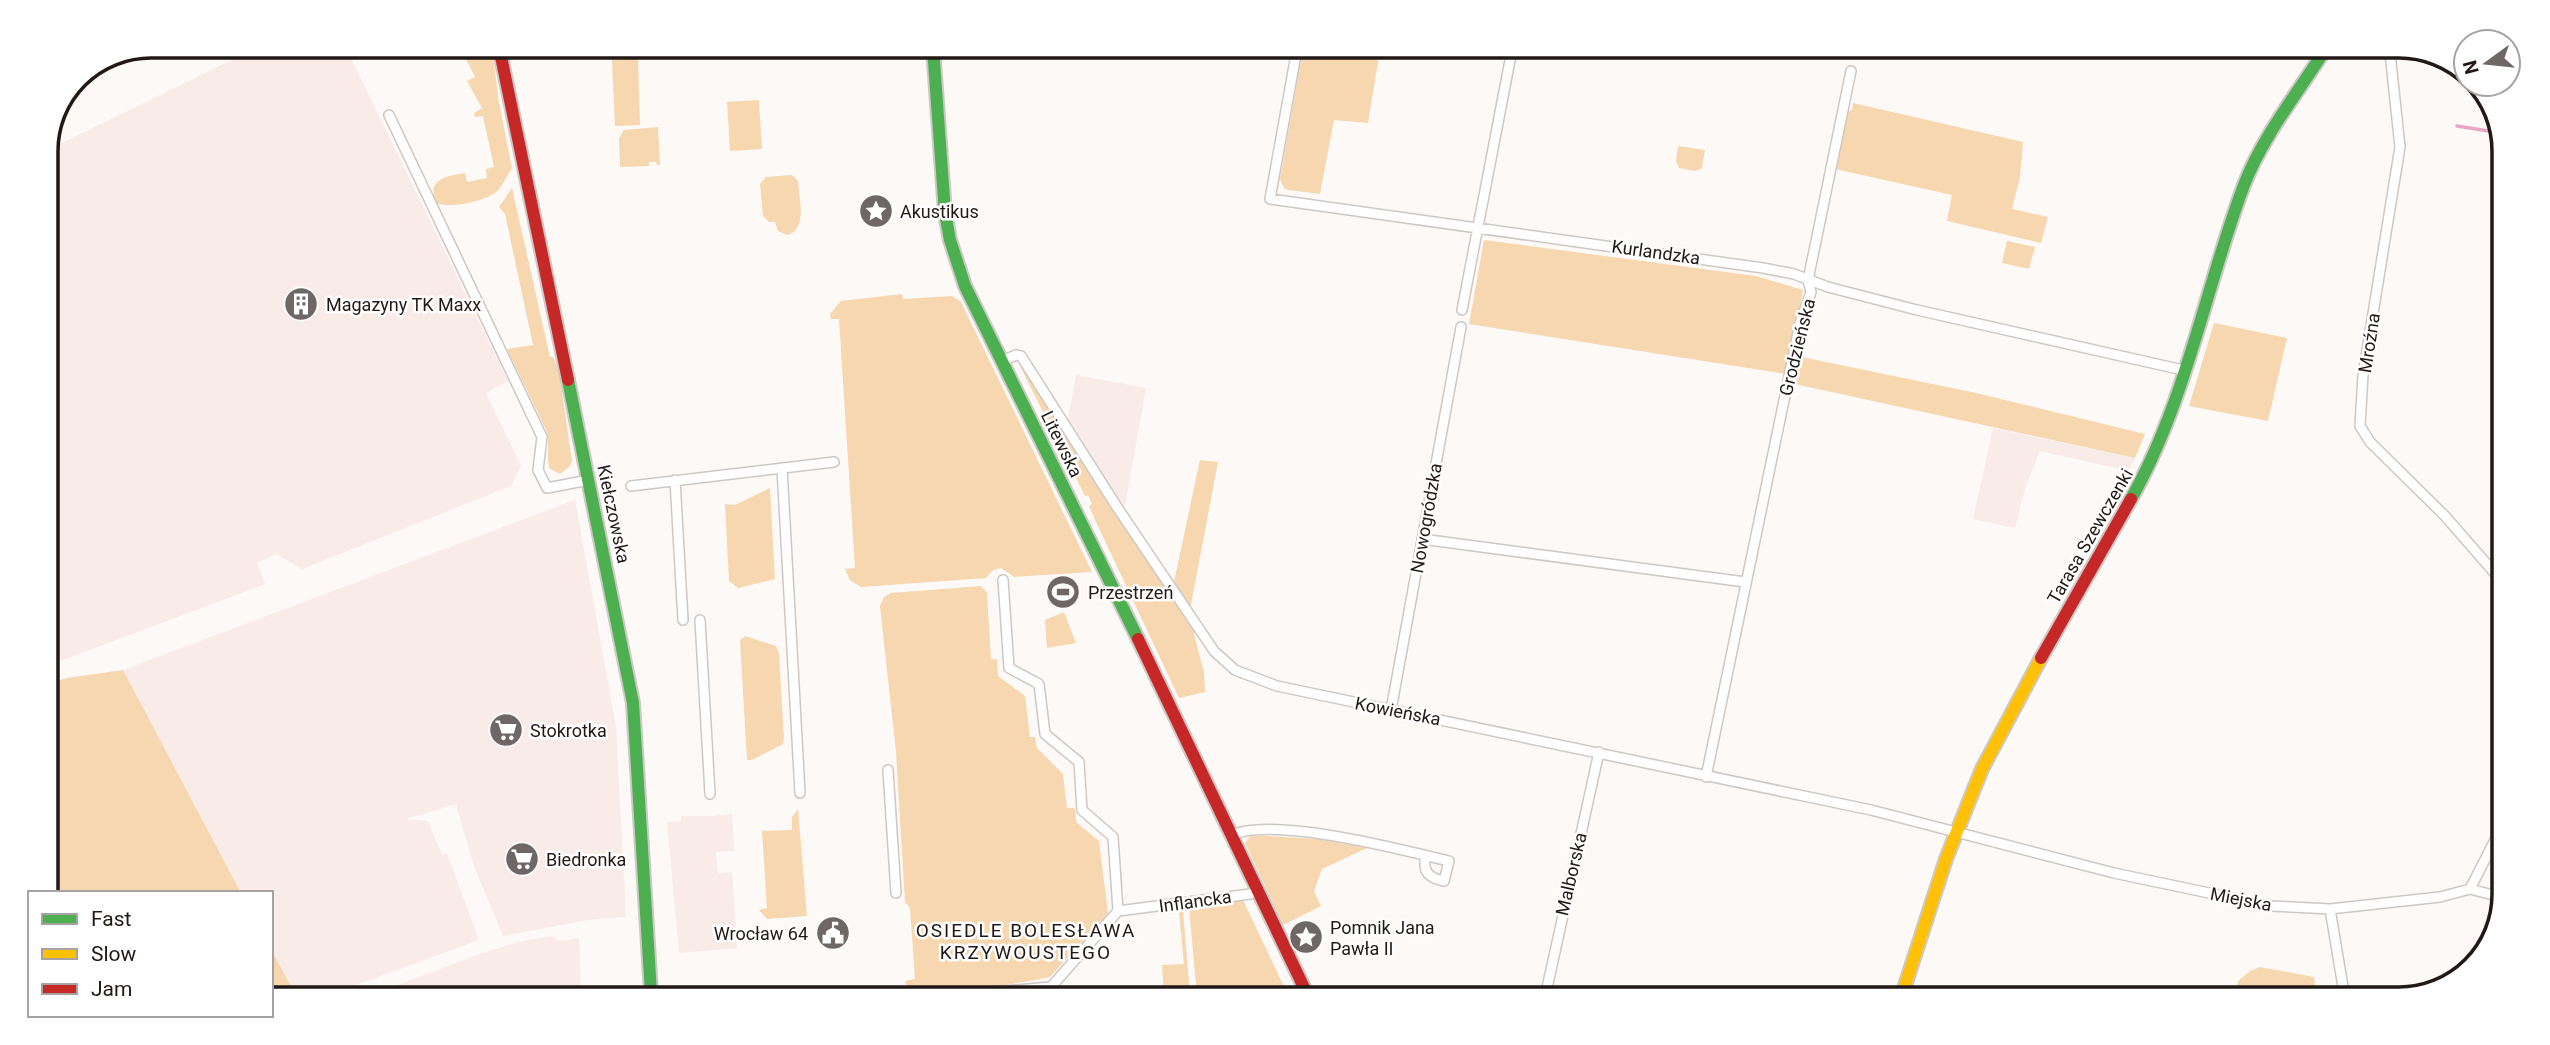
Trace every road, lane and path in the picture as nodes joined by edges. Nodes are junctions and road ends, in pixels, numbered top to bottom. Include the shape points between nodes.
1 (501, 58) edge
2 (934, 58) edge
3 (1296, 58) edge
4 (1510, 58) edge
5 (2320, 58) edge
6 (2391, 58) edge
7 (1850, 71) dead end
8 (389, 115) dead end
9 (1477, 228) junction
10 (1808, 280) junction
11 (1462, 310) dead end
12 (1461, 327) dead end
13 (1002, 361) junction
14 (2183, 370) junction
15 (834, 462) dead end
16 (782, 468) junction
17 (589, 480) junction
18 (675, 480) junction
19 (631, 486) dead end
20 (1422, 539) junction
21 (2492, 570) edge
22 (1003, 580) dead end
23 (1745, 582) junction
24 (700, 620) dead end
25 (683, 621) dead end
26 (1391, 710) junction
27 (1599, 752) junction
28 (888, 771) dead end
29 (1706, 776) junction
30 (800, 793) dead end
31 (710, 794) dead end
32 (1956, 832) junction
33 (1230, 836) junction
34 (2492, 846) edge
35 (1426, 856) dead end
36 (2470, 889) junction
37 (1257, 890) junction
38 (896, 893) dead end
39 (2492, 895) edge
40 (2330, 909) junction
41 (1118, 911) junction
42 (651, 987) edge
43 (1051, 987) edge
44 (1304, 987) edge
45 (1547, 987) edge
46 (1905, 987) edge
47 (2344, 987) edge

1 - 17 street, Kiełczowska
2 - 13 street, Litewska via 950,240 965,286
3 - 9 street, Kurlandzka via 1270,199
4 - 9 street
5 - 14 street, Tarasa Szewczenki via 2250,172
6 - 21 street, Mroźna via 2400,147 2363,375 2360,426
7 - 10 street, Grodzieńska
8 - 17 street via 542,437 538,470 547,488
9 - 10 street, Kurlandzka via 1749,266
9 - 11 street
10 - 14 street, Kurlandzka via 1917,310
10 - 23 street, Grodzieńska via 1811,292 1800,323
12 - 20 street, Nowogródzka
13 - 26 street, Kowieńska via 1021,356 1117,507 1231,668 1277,686
13 - 33 street, Litewska
14 - 32 street, Tarasa Szewczenki via 2144,476 2008,718
15 - 16 street
16 - 18 street
16 - 30 street
17 - 42 street, Kiełczowska via 636,727
18 - 19 street
18 - 25 street
20 - 23 street
20 - 26 street, Nowogródzka
22 - 41 street via 1009,668 1039,684 1045,734 1079,762 1082,810 1113,837
23 - 29 street, Grodzieńska
24 - 31 street
26 - 27 street, Kowieńska
27 - 29 street, Kowieńska
27 - 45 street, Malborska
28 - 38 street
29 - 32 street, Kowieńska
32 - 40 street, Miejska via 2114,873 2271,906
32 - 46 street, Tarasa Szewczenki
33 - 35 street via 1244,829 1318,833
33 - 37 street, Litewska
34 - 36 street
36 - 39 street
36 - 40 street, Miejska via 2440,897
37 - 41 street, Inflancka
37 - 44 street, Litewska
40 - 47 street
41 - 43 street

